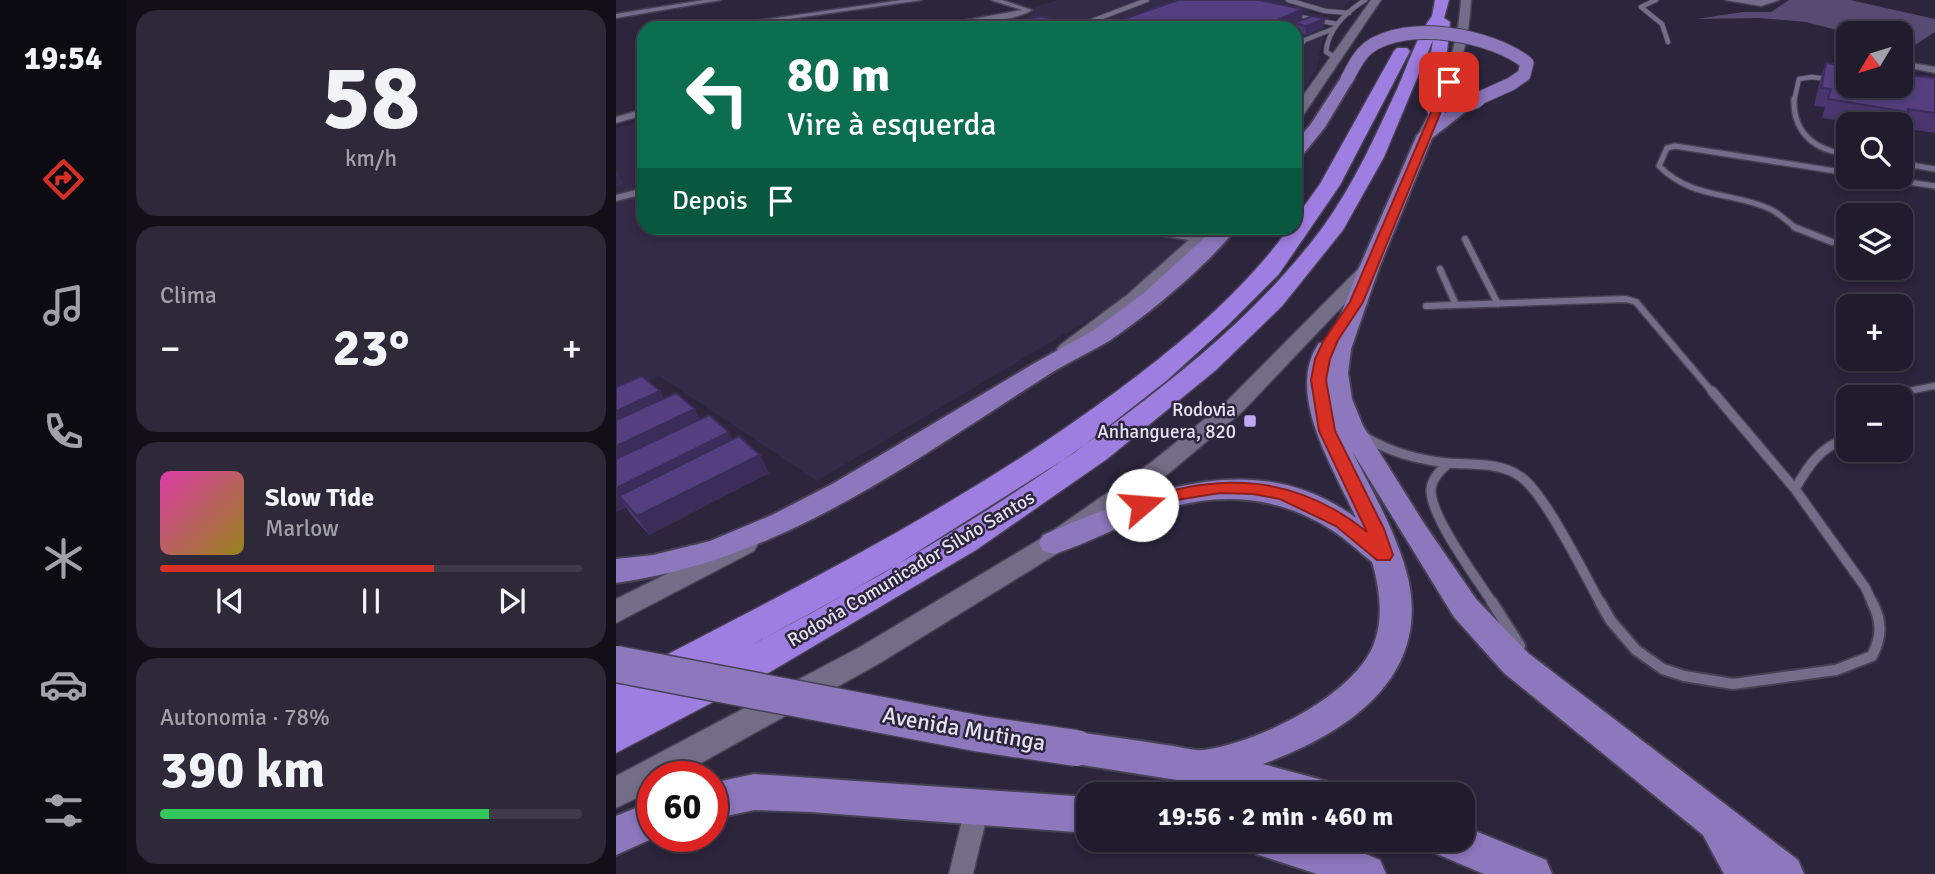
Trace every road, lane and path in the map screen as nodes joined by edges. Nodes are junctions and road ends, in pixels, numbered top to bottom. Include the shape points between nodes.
1 (718, 0) edge
2 (918, 0) edge
3 (995, 0) edge
4 (1147, 0) edge
5 (1288, 0) edge
6 (1309, 0) edge
7 (1365, 0) edge
8 (1376, 0) edge
9 (1466, 0) edge
10 (1656, 0) edge
11 (1729, 0) edge
12 (1775, 0) edge
13 (1298, 3) junction
14 (1435, 5) edge
15 (720, 9) dead end
16 (1283, 13) edge
17 (1349, 13) junction
18 (616, 16) edge
19 (754, 21) edge
20 (971, 21) edge
21 (1092, 21) edge
22 (1335, 27) junction
23 (1668, 42) dead end
24 (1302, 43) edge
25 (1337, 58) junction
26 (1913, 66) edge
27 (1935, 70) edge
28 (1836, 80) edge
29 (1468, 103) joint
30 (1302, 106) edge
31 (637, 114) edge
32 (1436, 114) junction
33 (616, 120) edge
34 (1425, 135) junction
35 (1302, 145) edge
36 (1836, 151) edge
37 (1913, 165) edge
38 (1935, 169) edge
39 (1836, 171) edge
40 (1913, 183) edge
41 (1935, 186) edge
42 (637, 193) edge
43 (616, 198) edge
44 (1302, 226) edge
45 (1204, 235) edge
46 (1219, 235) edge
47 (1296, 235) edge
48 (1465, 239) dead end
49 (1832, 242) dead end
50 (1369, 268) junction
51 (1440, 269) dead end
52 (1356, 302) junction
53 (1498, 304) junction
54 (1456, 305) junction
55 (1426, 306) dead end
56 (1045, 366) junction
57 (1934, 386) edge
58 (1913, 390) edge
59 (1350, 426) junction
60 (1836, 442) edge
61 (1449, 463) junction
62 (1795, 489) junction
63 (769, 531) junction
64 (1054, 543) junction
65 (1384, 555) junction
66 (616, 570) edge
67 (616, 612) edge
68 (616, 664) edge
69 (1551, 692) junction
70 (616, 699) edge
71 (616, 735) edge
72 (1076, 748) joint
73 (1202, 767) junction
74 (1263, 782) edge
75 (616, 793) edge
76 (728, 798) edge
77 (977, 808) junction
78 (1076, 814) edge
79 (1716, 822) junction
80 (637, 826) edge
81 (616, 836) edge
82 (1475, 850) edge
83 (1312, 852) edge
84 (961, 874) edge
85 (1366, 874) edge
86 (1531, 874) edge
87 (1747, 874) edge
88 (1784, 874) edge

1 - 15 street
1 - 18 street
2 - 19 street
3 - 20 street via 1027,7 1027,12
4 - 21 lane
5 - 13 lane
6 - 13 lane
7 - 17 lane
8 - 25 main road
9 - 32 main road via 1462,42
10 - 23 lane via 1641,7 1668,29
11 - 12 street via 1767,4
13 - 17 lane
14 - 32 highway via 1444,25 1434,90
14 - 44 highway, Rodovia Comunicador Silvio Santos via 1416,24 1347,155
14 - 71 highway, Rodovia Comunicador Silvio Santos via 1433,24 1373,158 1335,227 1254,323 1222,352 1096,455 1018,508 880,591
16 - 22 lane
17 - 22 lane
22 - 24 lane
22 - 25 lane via 1325,50
25 - 30 main road
26 - 27 street
28 - 36 lane via 1799,79 1792,101 1794,118 1814,145
29 - 34 main road via 1441,128
29 - 35 main road, bridge via 1511,84 1524,75 1527,63 1495,43 1458,37 1397,37 1372,45 1361,55
31 - 33 street
32 - 34 main road
34 - 50 main road
37 - 38 lane
39 - 49 lane via 1675,146 1667,148 1659,166 1694,190 1771,209 1797,229
40 - 41 lane
42 - 43 street
45 - 56 main road via 1134,299
46 - 56 main road via 1135,312
47 - 70 highway, Rodovia Comunicador Silvio Santos via 1271,268 1166,368 1063,446 858,571
48 - 53 lane
50 - 52 main road
50 - 64 main road via 1235,406 1161,467
51 - 54 lane
52 - 59 main road via 1339,349 1336,373
52 - 65 main road via 1322,359 1318,380 1327,431
53 - 54 lane
53 - 62 lane via 1623,296 1636,302
54 - 55 lane
56 - 63 main road via 964,421
57 - 58 lane
59 - 61 lane via 1394,452
59 - 69 main road via 1465,608 1516,663
60 - 62 lane via 1811,459
61 - 62 lane via 1492,467 1526,481 1612,621 1636,650 1663,669 1732,684 1836,670 1871,656 1880,641 1879,616 1866,587
61 - 69 lane via 1432,481 1429,492 1434,510
63 - 66 main road via 701,556
63 - 67 main road
64 - 65 main road via 1168,496 1220,487 1253,488 1312,505 1342,521
64 - 75 main road via 870,655
65 - 73 main road via 1396,614 1390,648 1377,673 1316,726 1248,755
68 - 72 main road, Avenida Mutinga, bridge
69 - 79 main road
72 - 73 main road, Avenida Mutinga
73 - 74 main road, Avenida Mutinga
76 - 77 main road via 754,792 799,793
77 - 78 main road
77 - 84 street
79 - 87 main road
79 - 88 main road
80 - 81 main road
82 - 86 main road
83 - 85 main road

